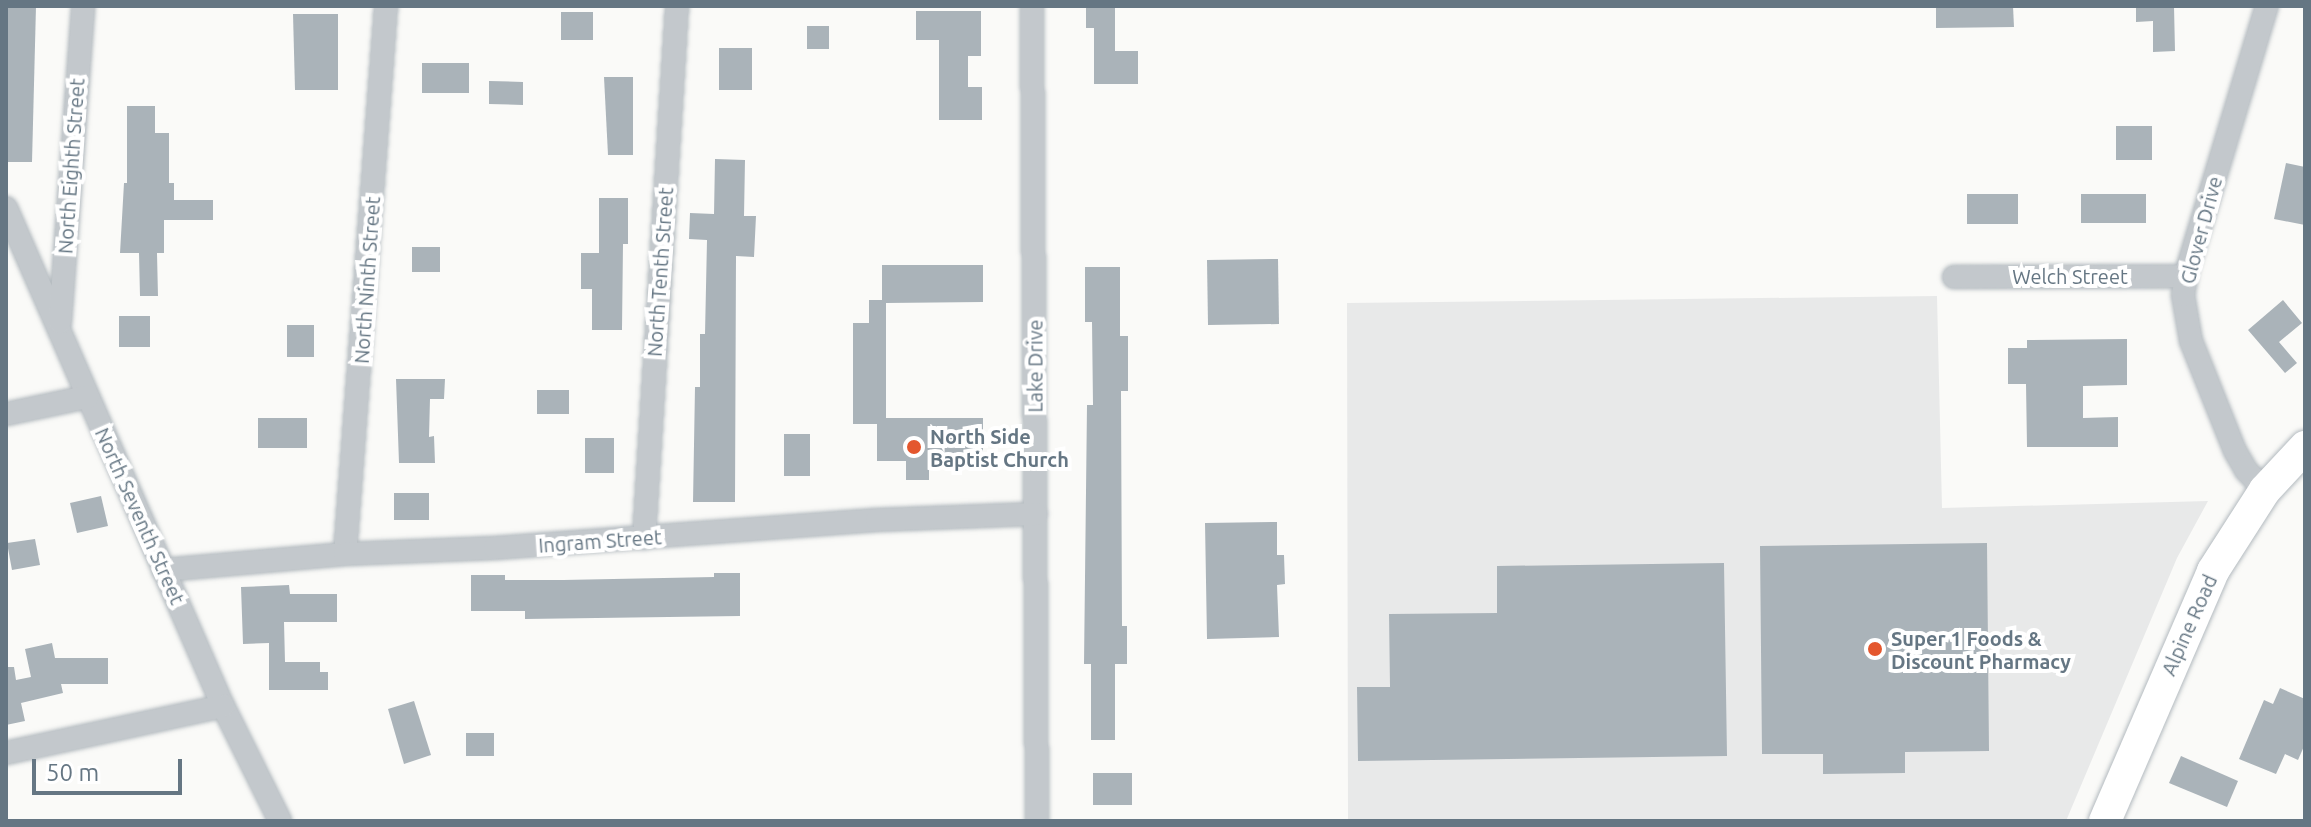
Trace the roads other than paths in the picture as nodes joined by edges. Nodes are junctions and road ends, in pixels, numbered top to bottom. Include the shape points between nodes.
1 (83, 6) edge
2 (386, 6) edge
3 (677, 6) edge
4 (1032, 6) edge
5 (2267, 6) edge
6 (6, 208) edge
7 (2186, 276) junction
8 (1954, 277) dead end
9 (60, 327) junction
10 (87, 397) junction
11 (6, 414) edge
12 (2305, 447) edge
13 (2265, 490) junction
14 (1036, 514) junction
15 (644, 538) junction
16 (345, 554) junction
17 (163, 570) junction
18 (223, 706) junction
19 (6, 753) edge
20 (280, 821) edge
21 (1037, 821) edge
22 (2105, 821) edge

1 - 9 street, North Eighth Street
2 - 16 street, North Ninth Street
3 - 15 street, North Tenth Street
4 - 14 street, Lake Drive
5 - 7 street, Glover Drive
6 - 9 street, North Seventh Street
7 - 8 street, Welch Street
7 - 13 street, Glover Drive via 2183,306 2191,341 2235,451
9 - 10 street, North Seventh Street
10 - 11 street
10 - 17 street, North Seventh Street
12 - 13 main road, Alpine Road
13 - 22 main road, Alpine Road via 2202,591
14 - 15 street, Ingram Street
14 - 21 street, Lake Drive
15 - 16 street, Ingram Street
16 - 17 street, Ingram Street
17 - 18 street, North Seventh Street
18 - 19 street
18 - 20 street, North Seventh Street

